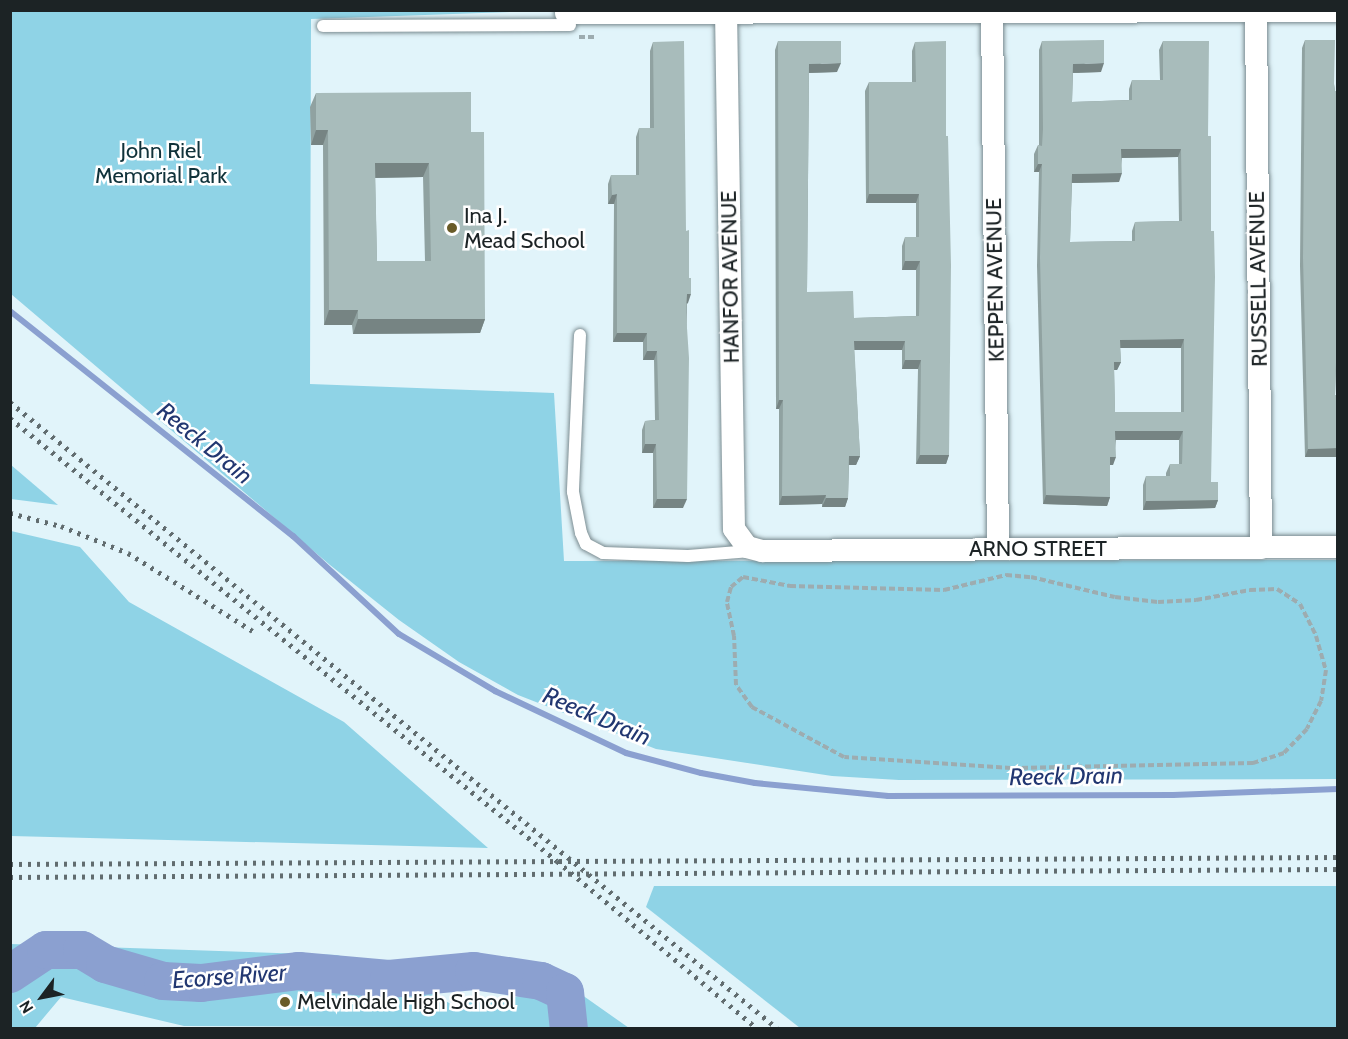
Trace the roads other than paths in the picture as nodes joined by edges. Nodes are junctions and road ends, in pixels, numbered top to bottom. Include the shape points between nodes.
1 (726, 11) edge
2 (1256, 11) edge
3 (1338, 11) edge
4 (993, 12) edge
5 (568, 19) joint
6 (322, 26) dead end
7 (580, 335) dead end
8 (748, 546) junction
9 (1338, 547) edge
10 (1261, 548) junction
11 (998, 549) junction

1 - 4 street
1 - 5 street
1 - 8 street, HANFOR AVENUE via 734,530
2 - 3 street
2 - 4 street
2 - 10 street, RUSSELL AVENUE
4 - 11 street, KEPPEN AVENUE
5 - 6 lane
7 - 8 lane via 573,492 586,544 603,553 688,556
8 - 11 street, ARNO STREET
9 - 10 street, ARNO STREET
10 - 11 street, ARNO STREET

